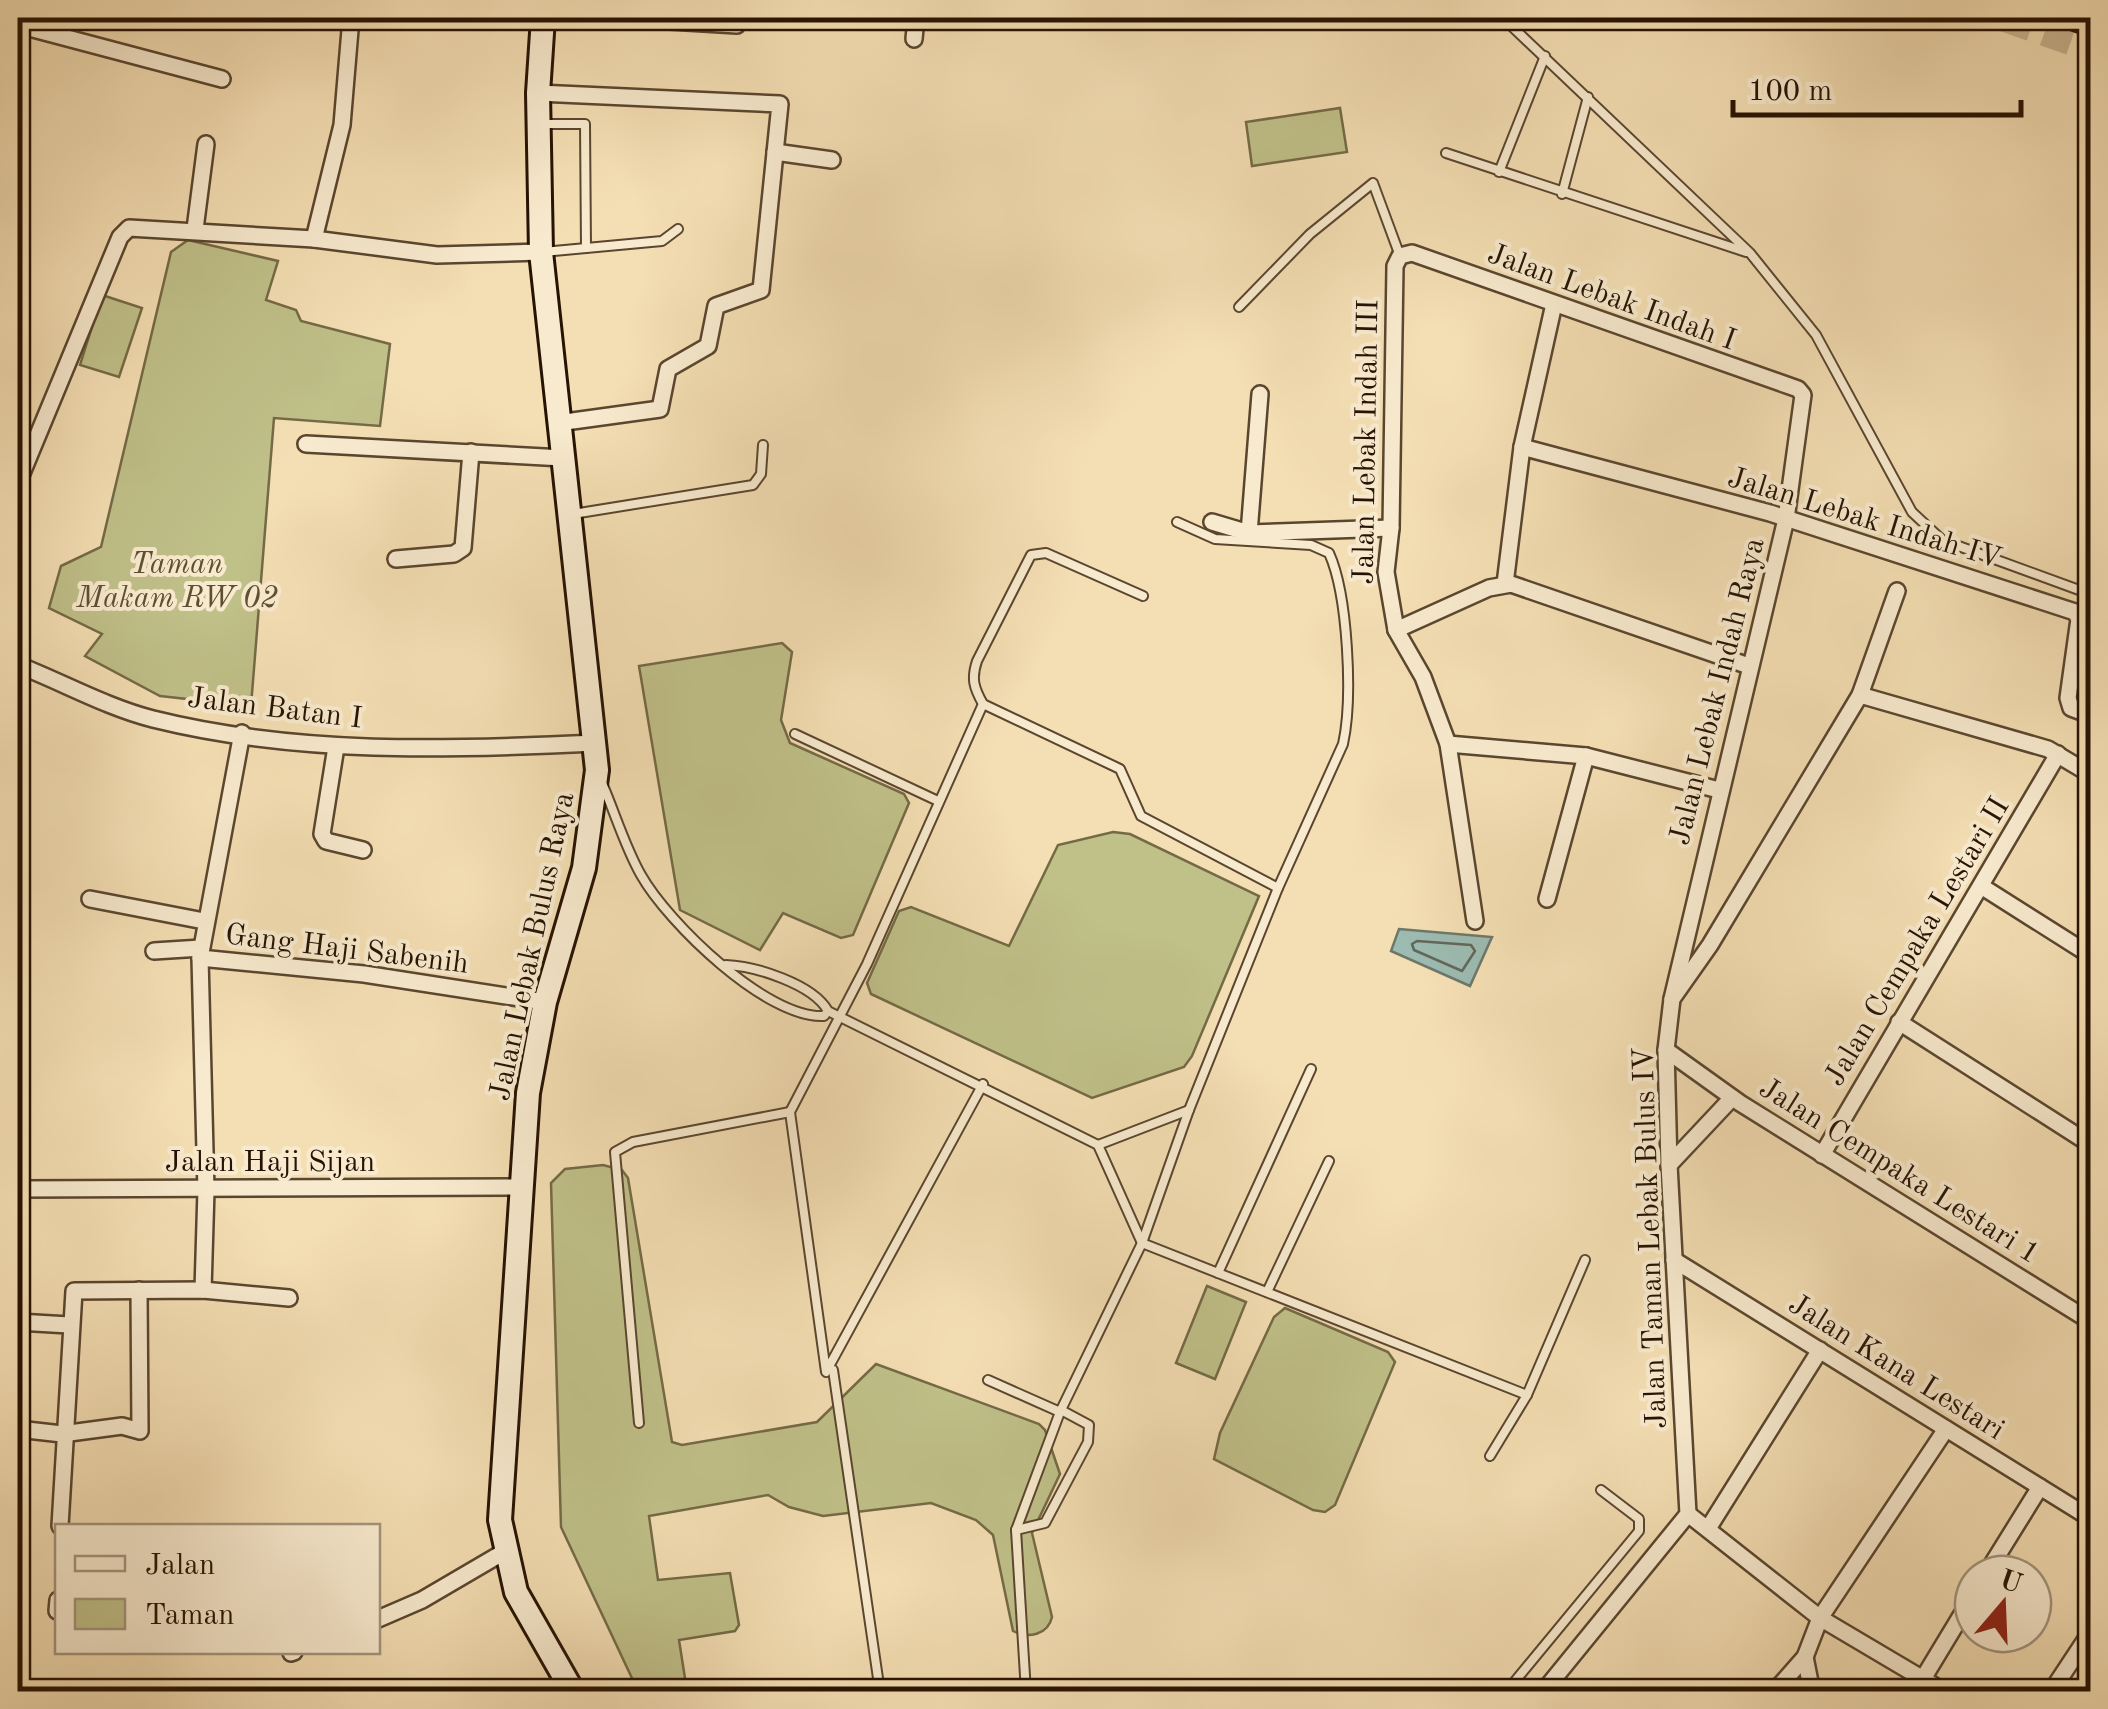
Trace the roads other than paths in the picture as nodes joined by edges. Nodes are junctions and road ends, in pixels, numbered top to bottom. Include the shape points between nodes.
1 (352, 18) edge
2 (543, 18) edge
3 (619, 18) edge
4 (916, 18) edge
5 (1503, 18) edge
6 (18, 25) edge
7 (737, 26) dead end
8 (914, 39) dead end
9 (1545, 56) junction
10 (222, 79) dead end
11 (538, 93) junction
12 (1588, 96) junction
13 (538, 124) junction
14 (206, 144) dead end
15 (775, 152) junction
16 (1446, 153) dead end
17 (832, 160) dead end
18 (1499, 172) junction
19 (1562, 194) junction
20 (678, 228) dead end
21 (195, 229) junction
22 (314, 239) junction
23 (586, 248) junction
24 (541, 252) junction
25 (1750, 253) junction
26 (1400, 256) junction
27 (1554, 304) junction
28 (1239, 307) dead end
29 (1260, 394) dead end
30 (1804, 395) joint
31 (558, 424) junction
32 (306, 444) dead end
33 (763, 446) dead end
34 (1522, 447) junction
35 (471, 452) junction
36 (564, 458) junction
37 (18, 483) edge
38 (572, 514) junction
39 (1786, 519) junction
40 (1177, 522) dead end
41 (1212, 522) dead end
42 (1390, 528) junction
43 (1249, 533) junction
44 (396, 559) dead end
45 (1497, 586) junction
46 (1897, 591) dead end
47 (2090, 594) edge
48 (1143, 596) dead end
49 (1396, 630) junction
50 (18, 664) edge
51 (1749, 666) junction
52 (1860, 695) junction
53 (983, 704) junction
54 (2090, 715) edge
55 (242, 733) junction
56 (795, 734) dead end
57 (596, 743) junction
58 (1448, 744) junction
59 (336, 747) junction
60 (2060, 755) junction
61 (1586, 756) junction
62 (597, 770) junction
63 (2090, 774) edge
64 (1719, 790) junction
65 (938, 801) junction
66 (363, 850) dead end
67 (1981, 886) junction
68 (1278, 888) junction
69 (90, 899) dead end
70 (1547, 899) dead end
71 (204, 921) junction
72 (1474, 921) dead end
73 (154, 950) dead end
74 (201, 953) junction
75 (2090, 955) edge
76 (19, 964) edge
77 (726, 965) junction
78 (1672, 999) junction
79 (545, 1002) junction
80 (828, 1010) junction
81 (842, 1017) junction
82 (1899, 1022) junction
83 (1666, 1050) junction
84 (1311, 1069) dead end
85 (982, 1084) junction
86 (1732, 1098) junction
87 (1189, 1110) junction
88 (790, 1112) junction
89 (2090, 1144) edge
90 (1098, 1145) junction
91 (1822, 1155) junction
92 (1330, 1161) dead end
93 (1669, 1165) junction
94 (522, 1187) junction
95 (19, 1188) edge
96 (206, 1190) junction
97 (1142, 1244) junction
98 (1585, 1260) dead end
99 (1674, 1260) junction
100 (1218, 1272) junction
101 (139, 1290) junction
102 (203, 1290) junction
103 (1268, 1292) junction
104 (289, 1298) dead end
105 (2090, 1321) edge
106 (18, 1322) edge
107 (69, 1324) junction
108 (1820, 1350) junction
109 (832, 1368) junction
110 (988, 1380) dead end
111 (1527, 1395) junction
112 (1061, 1411) junction
113 (640, 1423) dead end
114 (18, 1429) edge
115 (1946, 1429) junction
116 (62, 1434) junction
117 (1490, 1456) dead end
118 (2040, 1487) junction
119 (1602, 1490) dead end
120 (1688, 1514) junction
121 (2090, 1518) edge
122 (60, 1524) edge
123 (1709, 1527) junction
124 (1016, 1530) junction
125 (504, 1552) junction
126 (1998, 1554) edge
127 (380, 1618) edge
128 (1820, 1618) junction
129 (1953, 1629) edge
130 (2090, 1633) edge
131 (1805, 1657) junction
132 (1924, 1677) junction
133 (573, 1692) edge
134 (880, 1692) edge
135 (1026, 1692) edge
136 (1506, 1692) edge
137 (1543, 1692) edge
138 (1774, 1692) edge
139 (1812, 1692) edge
140 (1945, 1692) edge
141 (2050, 1692) edge

1 - 22 street via 342,125
2 - 11 main road, Jalan Lebak Bulus Raya
3 - 7 street
4 - 8 street
5 - 9 lane
6 - 10 street
9 - 12 lane
9 - 18 lane
11 - 13 main road, Jalan Lebak Bulus Raya
11 - 15 street via 780,104
12 - 19 lane
12 - 25 lane
13 - 23 lane via 585,124
13 - 24 main road, Jalan Lebak Bulus Raya
14 - 21 street
15 - 17 street
15 - 31 street via 761,290 716,306 708,346 668,369 660,409
16 - 18 lane
18 - 19 lane
19 - 25 lane
20 - 23 lane via 662,241
21 - 22 street
21 - 37 street via 140,226 120,237
22 - 24 street via 437,255
23 - 24 lane
24 - 31 main road, Jalan Lebak Bulus Raya
25 - 47 lane via 1816,335 1912,512 1942,540
26 - 27 street, Jalan Lebak Indah I via 1412,253
26 - 28 lane via 1373,183 1310,234
26 - 42 street, Jalan Lebak Indah III via 1394,266
27 - 30 street, Jalan Lebak Indah I
27 - 34 street
29 - 43 street
30 - 39 street, Jalan Lebak Indah Raya
31 - 36 main road, Jalan Lebak Bulus Raya
32 - 35 street
33 - 38 lane via 761,474 753,485
34 - 39 street, Jalan Lebak Indah IV
34 - 45 street
35 - 36 street
35 - 44 street via 463,548
36 - 38 main road, Jalan Lebak Bulus Raya
38 - 57 main road, Jalan Lebak Bulus Raya
39 - 51 street, Jalan Lebak Indah Raya
39 - 54 street, Jalan Lebak Indah IV via 2075,612 2069,703
40 - 68 lane via 1233,542 1320,548 1336,570 1348,722
41 - 43 street
42 - 43 street
42 - 49 street, Jalan Lebak Indah III via 1386,572
45 - 49 street
45 - 51 street
46 - 52 street, Jalan Taman Lebak Bulus IV
48 - 53 lane via 1046,553 1031,555 977,660 972,678
49 - 58 street via 1423,677
50 - 55 street, Jalan Batan I via 152,719
51 - 64 street, Jalan Lebak Indah Raya
52 - 60 street
52 - 78 street, Jalan Taman Lebak Bulus IV
53 - 65 lane
53 - 68 lane via 1112,763 1125,774 1141,816
55 - 59 street, Jalan Batan I
55 - 71 street
56 - 65 lane
57 - 59 street, Jalan Batan I
57 - 62 main road, Jalan Lebak Bulus Raya
58 - 61 street
58 - 72 street
59 - 66 street via 322,834 326,841
60 - 63 street
60 - 67 street, Jalan Cempaka Lestari II
61 - 64 street
61 - 70 street
62 - 77 lane via 640,875 676,922
62 - 79 main road, Jalan Lebak Bulus Raya via 578,893
64 - 78 street, Jalan Lebak Indah Raya
65 - 81 lane
67 - 75 street
67 - 82 street, Jalan Cempaka Lestari II
68 - 87 lane
69 - 71 street
71 - 74 street
73 - 74 street, Gang Haji Sabenih
74 - 79 street, Gang Haji Sabenih
74 - 96 street
76 - 95 street
77 - 80 lane via 806,991
77 - 80 lane via 736,980 798,1011 816,1016
78 - 83 street, Jalan Taman Lebak Bulus IV
79 - 94 main road, Jalan Lebak Bulus Raya via 528,1094
80 - 81 lane
81 - 85 lane
81 - 88 lane
82 - 89 street
82 - 91 street, Jalan Cempaka Lestari II
83 - 86 street, Jalan Cempaka Lestari 1
83 - 93 street, Jalan Taman Lebak Bulus IV
84 - 100 lane
85 - 90 lane
85 - 109 lane
86 - 91 street, Jalan Cempaka Lestari 1
86 - 93 street, Jalan Cempaka Lestari 1
87 - 90 lane
87 - 97 lane
88 - 109 lane via 824,1368
88 - 113 lane via 633,1142 615,1152
90 - 97 lane
91 - 105 street, Jalan Cempaka Lestari 1
92 - 103 lane
93 - 99 street, Jalan Taman Lebak Bulus IV
94 - 96 street, Jalan Haji Sijan
94 - 125 main road, Jalan Lebak Bulus Raya via 500,1483
95 - 96 street, Jalan Haji Sijan
96 - 102 street
97 - 100 lane
97 - 112 lane
98 - 111 lane
99 - 108 street, Jalan Kana Lestari
99 - 120 street, Jalan Taman Lebak Bulus IV
100 - 103 lane
101 - 102 street
101 - 107 street via 77,1290
101 - 116 street via 140,1431 109,1426
102 - 104 street
103 - 111 lane
106 - 107 street
107 - 116 street
108 - 115 street, Jalan Kana Lestari
108 - 123 street
109 - 134 lane
110 - 112 lane
111 - 117 lane
112 - 124 lane
112 - 124 lane via 1089,1425 1088,1442 1044,1525
114 - 116 street
115 - 118 street, Jalan Kana Lestari
115 - 128 street
116 - 122 street
118 - 121 street, Jalan Kana Lestari
118 - 126 street
119 - 136 lane via 1640,1519 1638,1531
120 - 123 street
120 - 137 street
123 - 128 street
124 - 135 lane
125 - 127 street
125 - 133 main road, Jalan Lebak Bulus Raya via 516,1592
128 - 131 street
128 - 132 street
129 - 132 street
130 - 141 street
131 - 138 street
131 - 139 street
132 - 140 street

